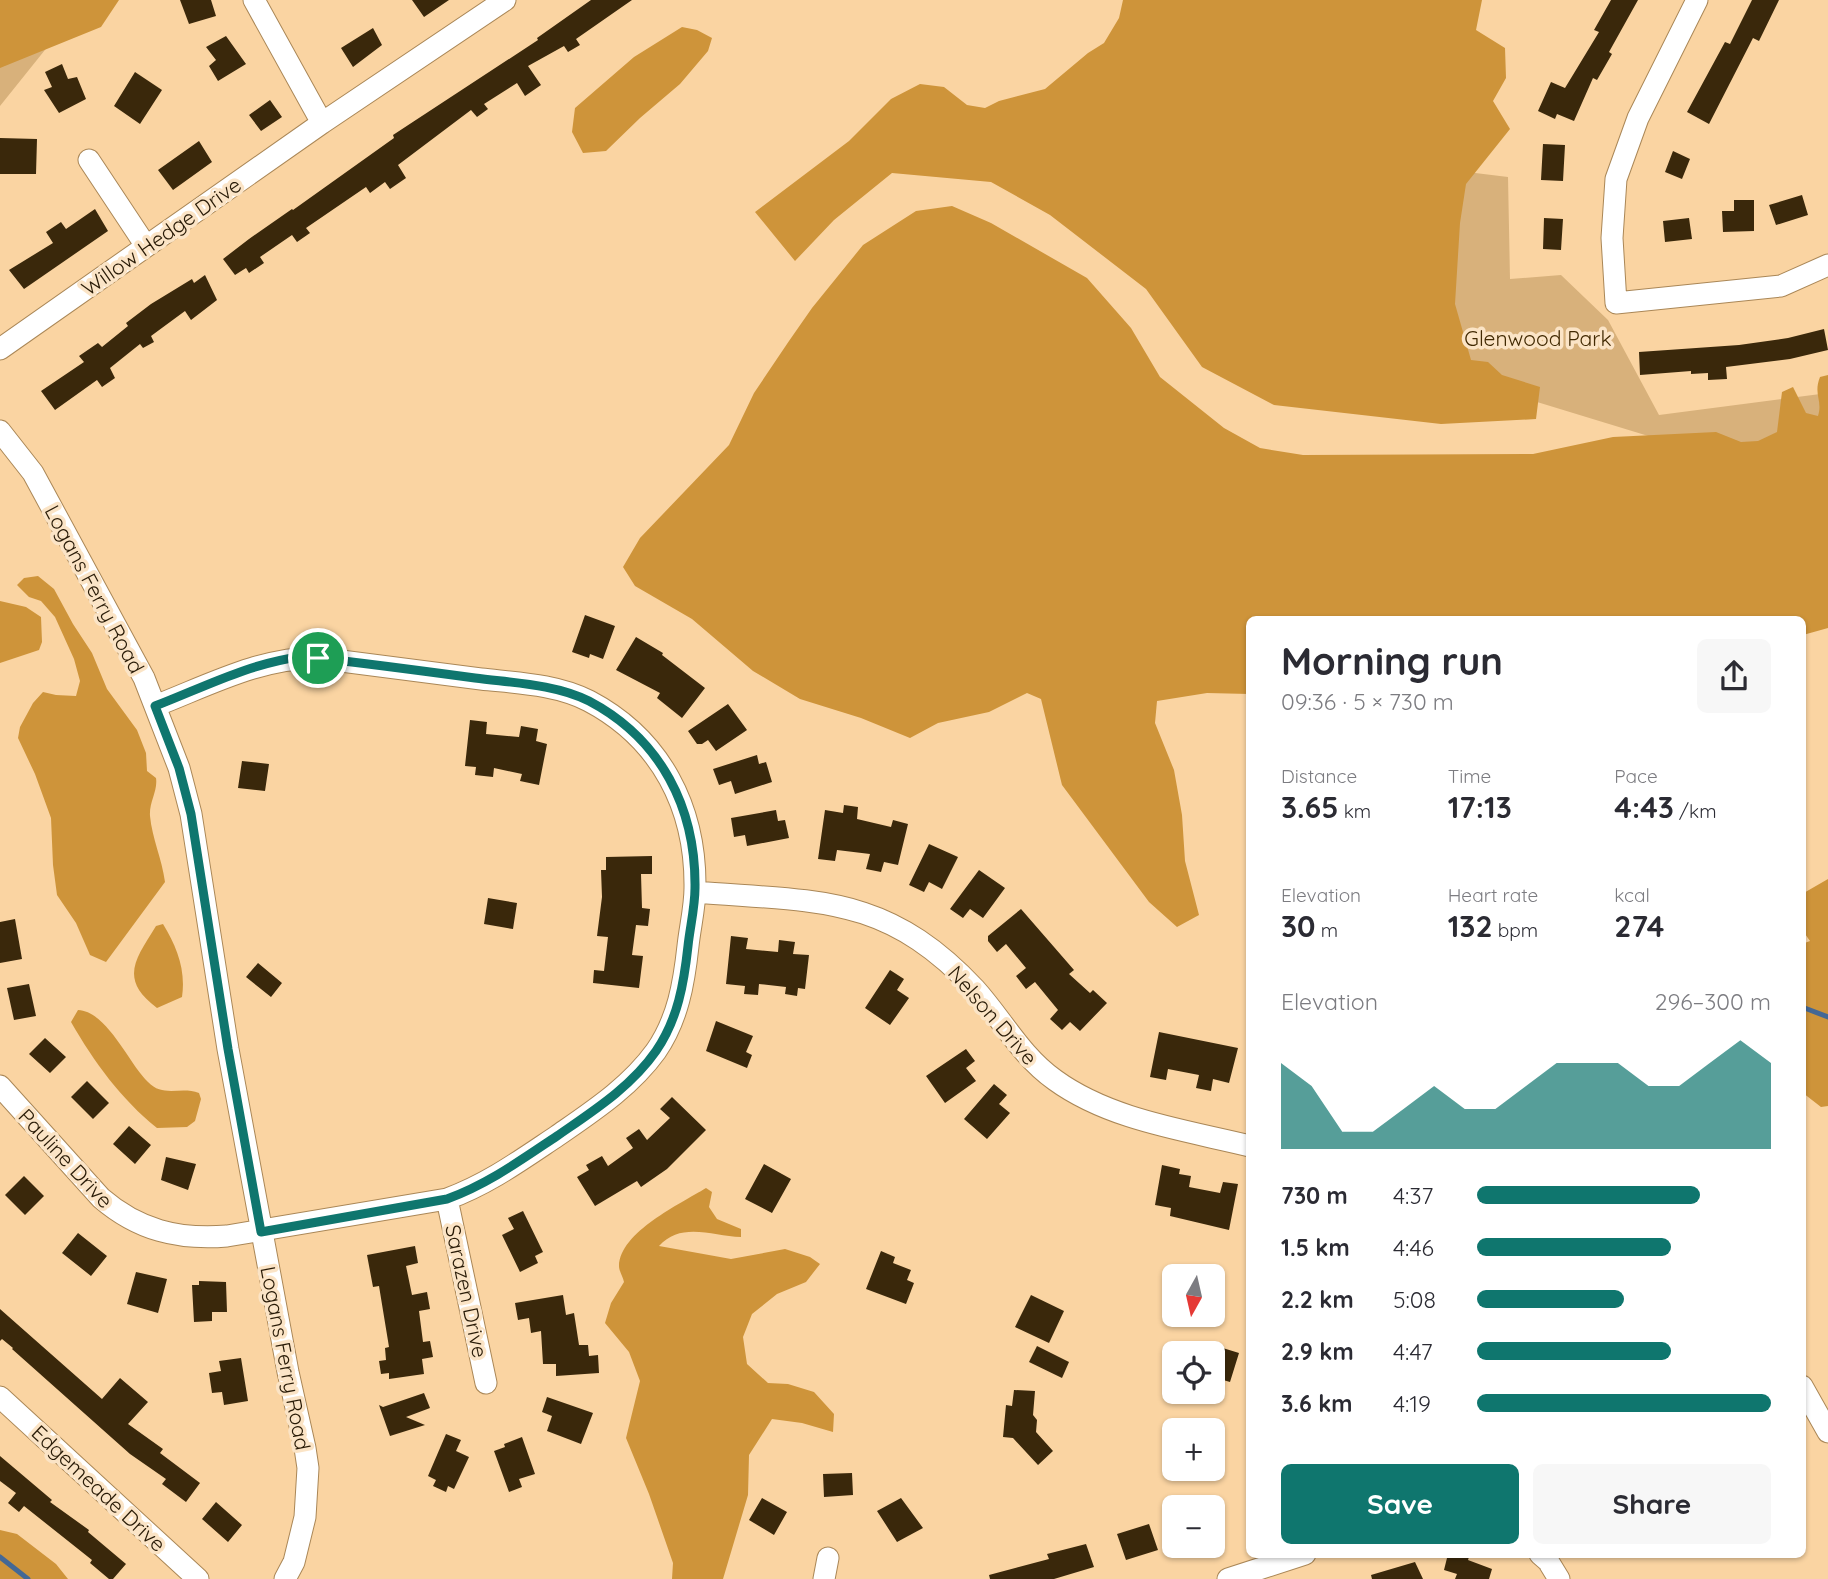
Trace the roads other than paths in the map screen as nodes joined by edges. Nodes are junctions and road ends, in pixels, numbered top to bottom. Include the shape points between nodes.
1 (254, 0) edge
2 (505, 0) edge
3 (1697, 0) edge
4 (322, 124) junction
5 (89, 160) dead end
6 (146, 246) junction
7 (1828, 265) edge
8 (0, 349) edge
9 (0, 431) edge
10 (155, 706) junction
11 (695, 892) junction
12 (0, 1086) edge
13 (1246, 1145) edge
14 (447, 1199) junction
15 (261, 1232) junction
16 (486, 1383) dead end
17 (1806, 1392) edge
18 (0, 1397) edge
19 (1828, 1432) edge
20 (1293, 1558) edge
21 (1545, 1558) edge
22 (198, 1579) edge
23 (285, 1579) edge
24 (1228, 1579) edge
25 (1559, 1579) edge

1 - 4 street
2 - 4 street, Willow Hedge Drive
3 - 7 street via 1638,118 1616,179 1612,238 1616,303 1781,286
4 - 6 street, Willow Hedge Drive
5 - 6 street
6 - 8 street, Willow Hedge Drive
9 - 10 street, Logans Ferry Road via 33,473
10 - 11 street, Pauline Drive via 261,666 300,657 542,687 576,696 632,732 667,773 690,833
10 - 15 street, Logans Ferry Road via 191,814
11 - 13 street, Nelson Drive via 829,903 889,922 926,944 956,970 1020,1048 1056,1081 1137,1118
11 - 14 street, Pauline Drive via 678,1002 662,1042 639,1072 590,1113 506,1171
12 - 15 street, Pauline Drive via 101,1198 125,1217 179,1237
14 - 15 street, Pauline Drive
14 - 16 street, Sarazen Drive
15 - 23 street, Logans Ferry Road via 308,1468 305,1517
17 - 19 street
18 - 22 street, Edgemeade Drive
20 - 24 street
21 - 25 street

